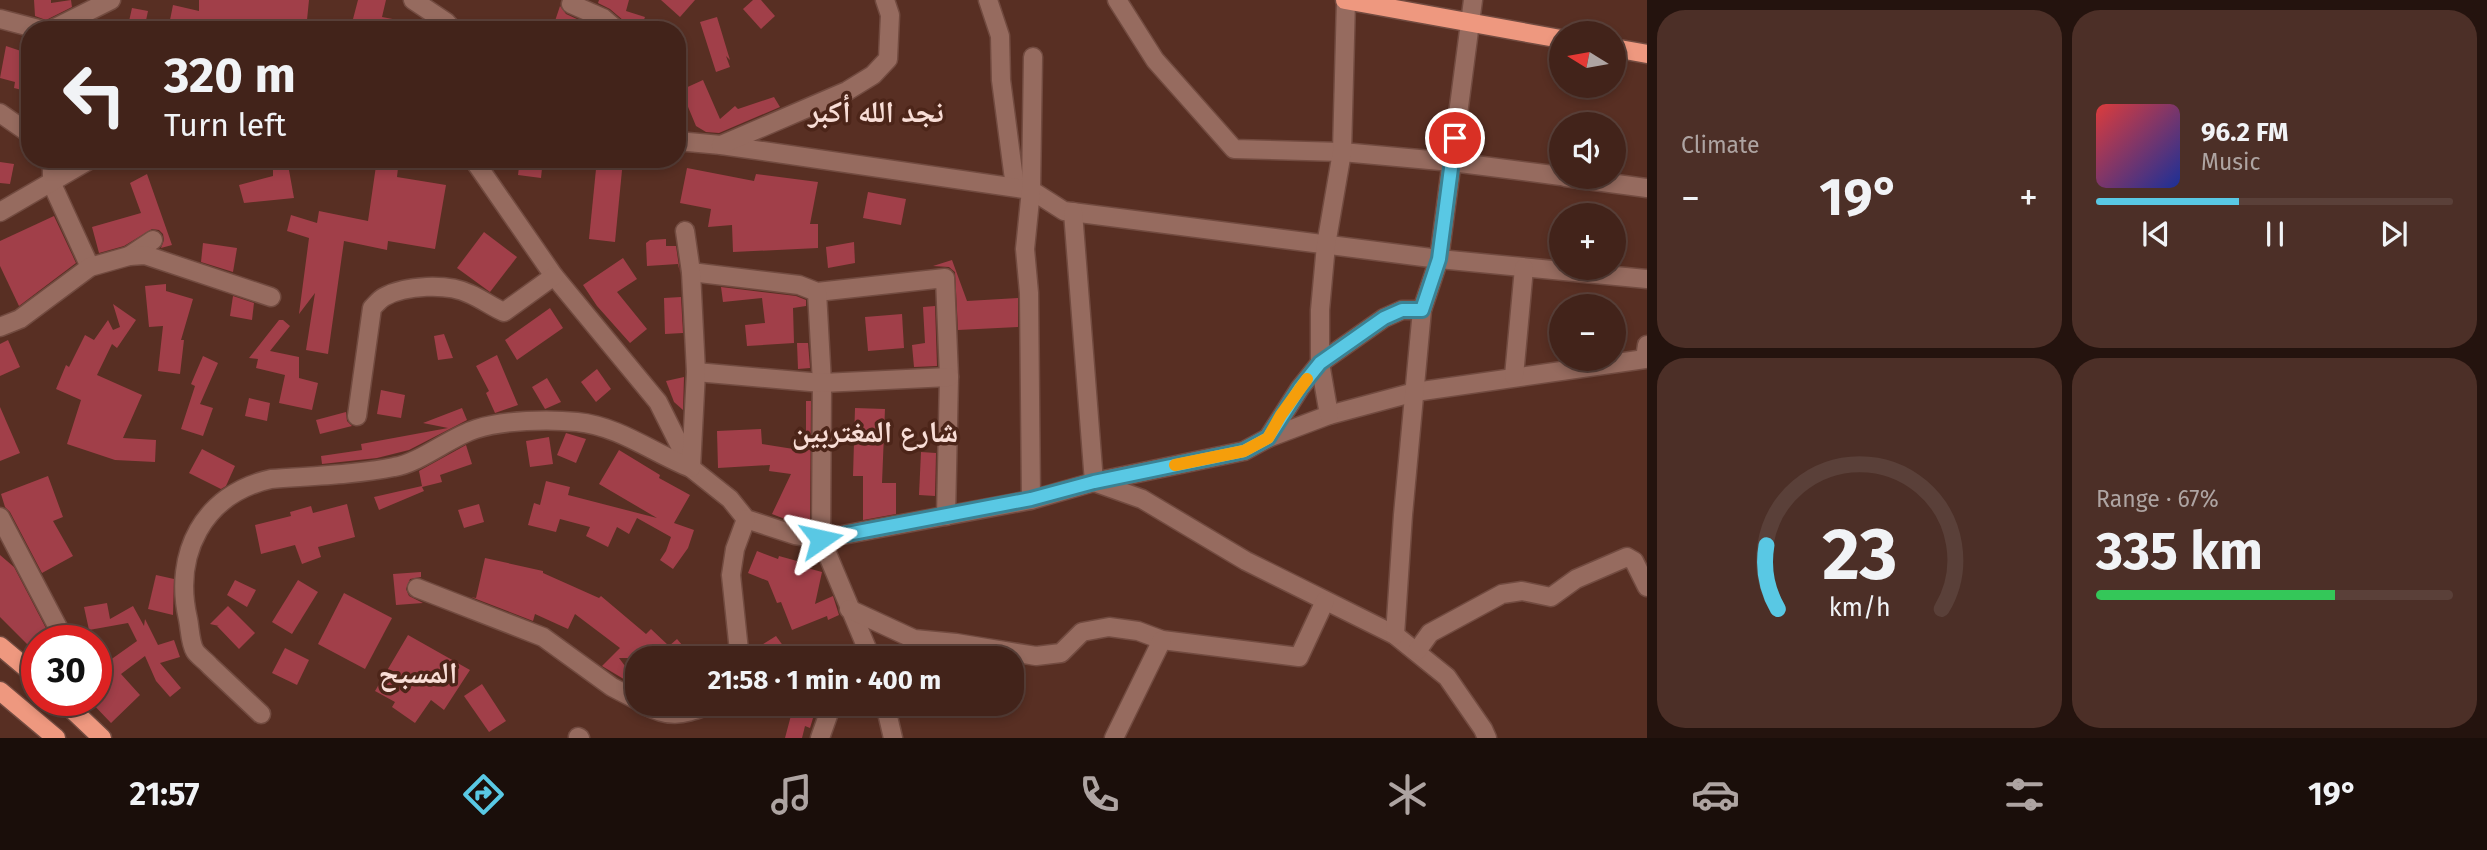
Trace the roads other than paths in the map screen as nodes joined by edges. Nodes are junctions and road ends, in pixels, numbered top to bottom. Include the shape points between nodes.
1 (111, 0) edge
2 (413, 0) edge
3 (885, 0) edge
4 (988, 0) edge
5 (1117, 0) edge
6 (1346, 0) edge
7 (1473, 0) edge
8 (571, 4) dead end
9 (0, 19) edge
10 (69, 21) edge
11 (444, 21) edge
12 (606, 21) edge
13 (1469, 22) junction
14 (21, 24) edge
15 (1549, 37) edge
16 (1626, 50) edge
17 (1647, 54) edge
18 (1033, 57) dead end
19 (0, 113) edge
20 (21, 128) edge
21 (686, 143) edge
22 (721, 145) junction
23 (1342, 152) junction
24 (1452, 162) junction
25 (52, 168) edge
26 (77, 168) edge
27 (479, 168) edge
28 (1549, 174) edge
29 (52, 184) junction
30 (1626, 185) edge
31 (1023, 188) junction
32 (1647, 188) edge
33 (0, 212) edge
34 (1073, 212) junction
35 (685, 231) dead end
36 (153, 240) dead end
37 (1326, 245) junction
38 (129, 256) junction
39 (1439, 259) junction
40 (90, 267) junction
41 (1524, 268) junction
42 (691, 272) junction
43 (554, 276) junction
44 (1647, 279) edge
45 (817, 292) junction
46 (271, 297) dead end
47 (1422, 310) junction
48 (0, 327) edge
49 (1647, 345) edge
50 (1320, 363) junction
51 (696, 372) junction
52 (1514, 376) junction
53 (949, 377) junction
54 (822, 383) junction
55 (1415, 392) junction
56 (1329, 415) junction
57 (356, 416) dead end
58 (1268, 438) junction
59 (691, 468) junction
60 (1094, 482) junction
61 (1031, 499) junction
62 (946, 516) junction
63 (0, 517) edge
64 (746, 519) junction
65 (821, 539) junction
66 (1647, 587) edge
67 (416, 588) dead end
68 (1325, 601) junction
69 (849, 609) junction
70 (57, 625) edge
71 (1395, 635) junction
72 (1162, 640) junction
73 (0, 646) edge
74 (739, 646) edge
75 (866, 646) edge
76 (1417, 651) junction
77 (21, 661) edge
78 (0, 691) edge
79 (625, 694) edge
80 (261, 714) dead end
81 (79, 716) edge
82 (828, 716) edge
83 (888, 716) edge
84 (56, 738) edge
85 (103, 738) edge
86 (820, 738) edge
87 (893, 738) edge
88 (1114, 738) edge
89 (1486, 738) edge

1 - 10 street
2 - 11 street
3 - 22 street via 890,15 888,60 873,75 847,91
4 - 31 street via 1000,36 1001,80
5 - 23 street via 1155,60 1234,149
6 - 13 main road
6 - 23 street
7 - 13 street
8 - 12 street
9 - 14 street
13 - 15 main road
13 - 24 street
16 - 17 main road
18 - 31 street
19 - 20 street
21 - 22 street
22 - 31 street
23 - 24 street
23 - 37 street
24 - 28 street
24 - 39 street
25 - 29 street
26 - 29 street
27 - 43 street
29 - 33 street
29 - 40 street
30 - 32 street
31 - 34 street
31 - 61 street
34 - 37 street
34 - 60 street
35 - 42 street
36 - 38 street
37 - 39 street
37 - 50 street
38 - 40 street
38 - 46 street via 145,255
39 - 41 street
39 - 47 street
40 - 48 street via 20,319
41 - 44 street
41 - 52 street
42 - 45 street via 799,285
42 - 51 street
43 - 57 street via 504,312 453,288 433,286 385,297 372,307
43 - 59 street via 657,402
45 - 53 street via 945,278
45 - 54 street
47 - 50 street via 1402,310 1384,318
47 - 55 street
49 - 52 street via 1645,359
50 - 56 street
50 - 58 street
51 - 54 street
51 - 59 street
52 - 55 street
53 - 54 street
53 - 62 street
54 - 65 street
55 - 56 street
55 - 71 street
56 - 58 street
58 - 60 street via 1244,451
59 - 64 street via 730,499
59 - 80 street via 611,430 580,422 521,422 476,429 396,467 271,480 234,493 198,528 186,563 186,611 194,650
60 - 61 street
60 - 68 street via 1142,499 1245,561
61 - 62 street
62 - 65 street
63 - 70 street
64 - 65 street
64 - 74 street via 731,575
65 - 69 street
66 - 76 street via 1634,561 1627,557 1576,579 1551,597 1522,591 1502,594 1430,633
67 - 79 street via 543,638
68 - 71 street
68 - 72 street via 1299,657
69 - 72 street via 914,639 1037,656 1061,653 1082,632 1109,627
69 - 75 street
71 - 76 street
72 - 88 street
73 - 77 main road
76 - 89 street via 1447,677
78 - 84 main road
81 - 85 main road
82 - 86 street
83 - 87 street

